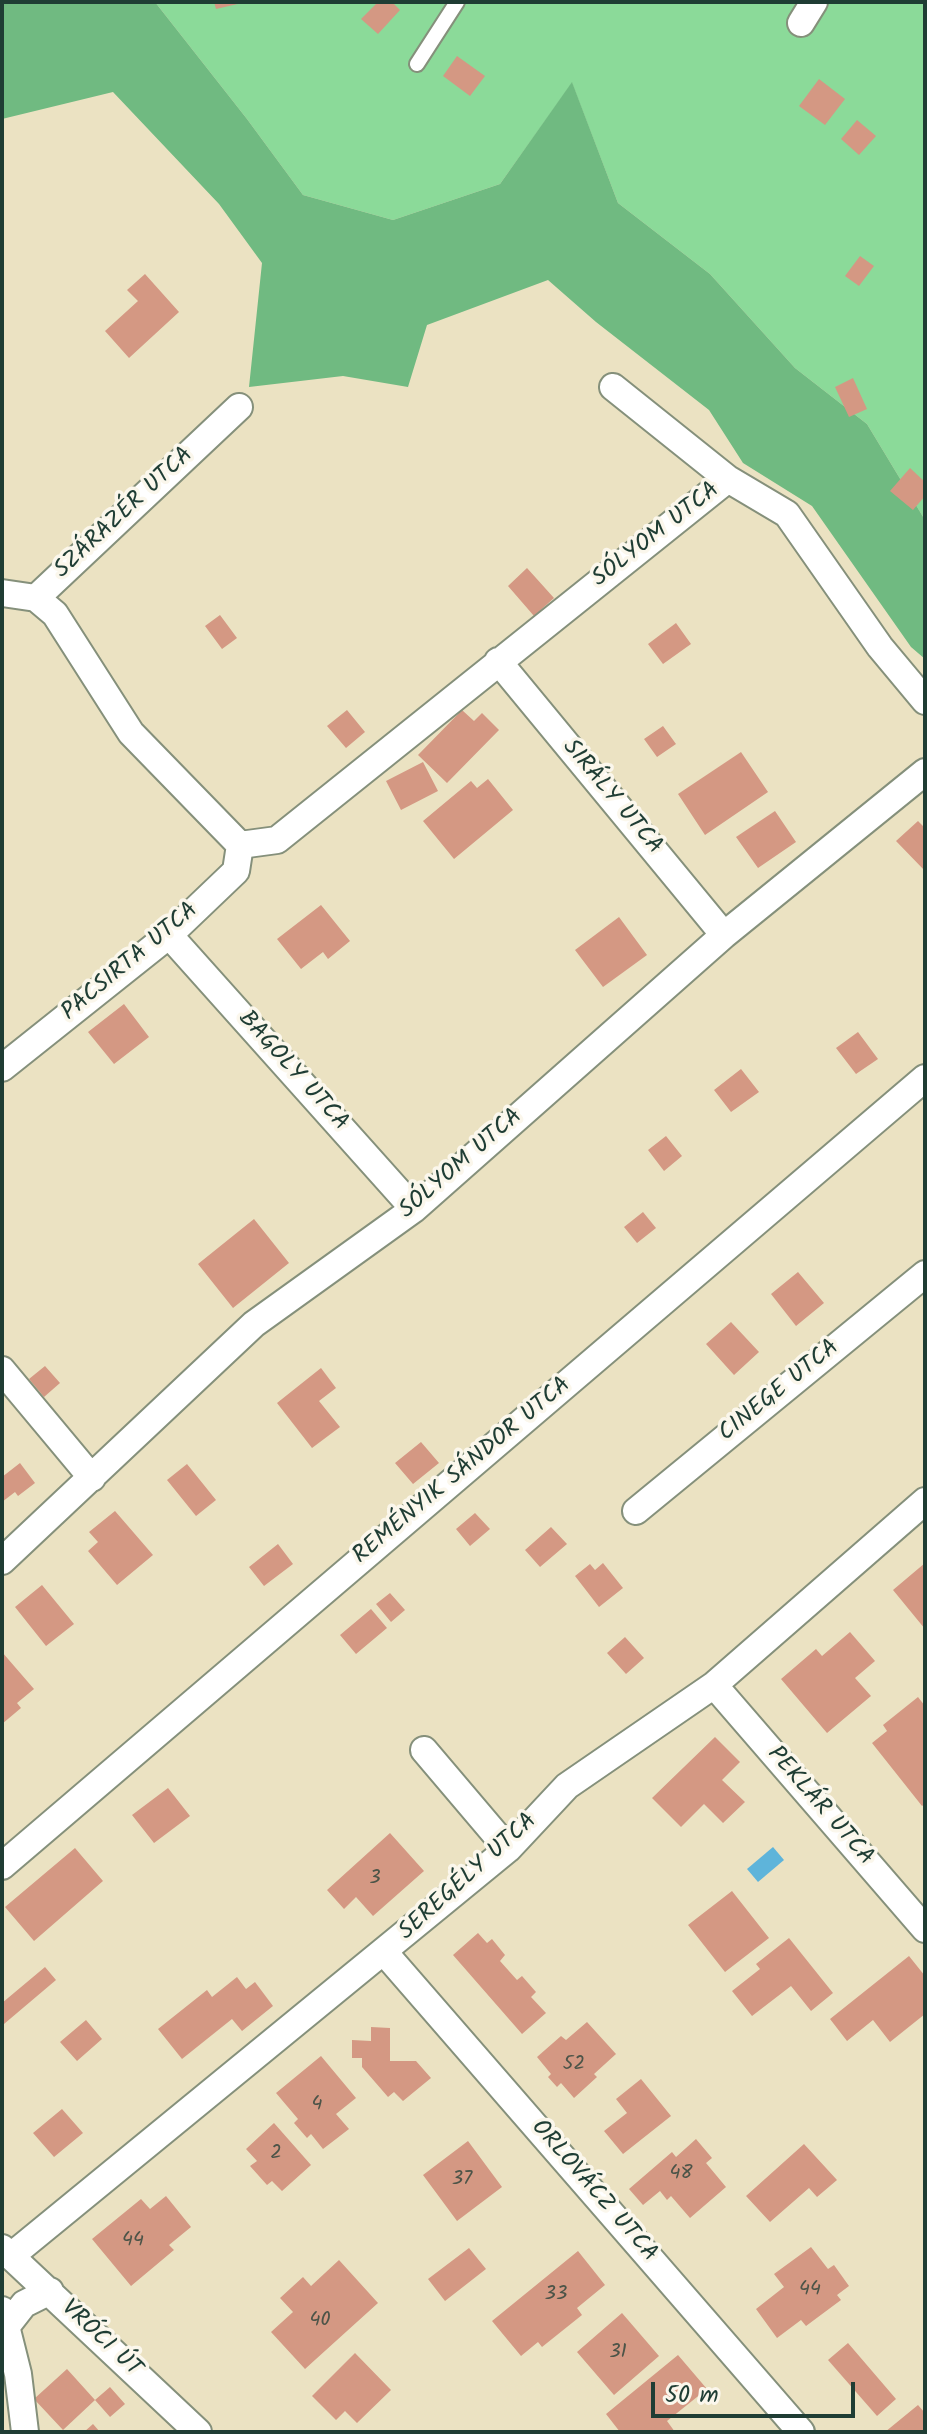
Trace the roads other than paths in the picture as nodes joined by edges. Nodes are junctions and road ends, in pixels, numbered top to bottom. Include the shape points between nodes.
1 (457, 2) edge
2 (417, 64) dead end
3 (613, 387) dead end
4 (239, 407) dead end
5 (728, 479) junction
6 (2, 593) edge
7 (36, 598) junction
8 (498, 661) junction
9 (925, 701) edge
10 (925, 772) edge
11 (240, 845) junction
12 (169, 935) junction
13 (724, 935) junction
14 (2, 1068) edge
15 (925, 1078) edge
16 (414, 1209) junction
17 (925, 1274) edge
18 (2, 1370) edge
19 (92, 1478) junction
20 (925, 1501) edge
21 (636, 1511) dead end
22 (2, 1561) edge
23 (714, 1685) junction
24 (424, 1750) dead end
25 (508, 1849) junction
26 (2, 1866) edge
27 (925, 1929) edge
28 (384, 1952) junction
29 (7, 2252) edge
30 (50, 2291) junction
31 (3, 2326) edge
32 (25, 2432) edge
33 (198, 2432) edge
34 (801, 2432) edge

1 - 2 lane
3 - 5 street
4 - 7 street, SZÁRAZÉR UTCA
5 - 8 street, SÓLYOM UTCA
5 - 9 street via 787,514 880,647
6 - 7 street, SZÁRAZÉR UTCA
7 - 11 street via 55,614 131,733
8 - 11 street, SÓLYOM UTCA via 277,840
8 - 13 street, SIRÁLY UTCA
10 - 13 street, SÓLYOM UTCA
11 - 12 street, PACSIRTA UTCA via 236,871
12 - 14 street, PACSIRTA UTCA
12 - 16 street, BAGOLY UTCA
13 - 16 street, SÓLYOM UTCA
15 - 26 street, REMÉNYIK SÁNDOR UTCA
16 - 19 street, SÓLYOM UTCA via 254,1324
17 - 21 street, CINEGE UTCA
18 - 19 street
19 - 22 street, SÓLYOM UTCA
20 - 23 street, SEREGÉLY UTCA
23 - 25 street, SEREGÉLY UTCA via 567,1786
23 - 27 street, PEKLÁR UTCA
24 - 25 street
25 - 28 street, SEREGÉLY UTCA
28 - 29 street, SEREGÉLY UTCA
28 - 34 street, ORLOVÁCZ UTCA
29 - 30 street, VRÓCI ÚT
30 - 31 street via 24,2304
30 - 33 street, VRÓCI ÚT
31 - 32 street via 18,2374

